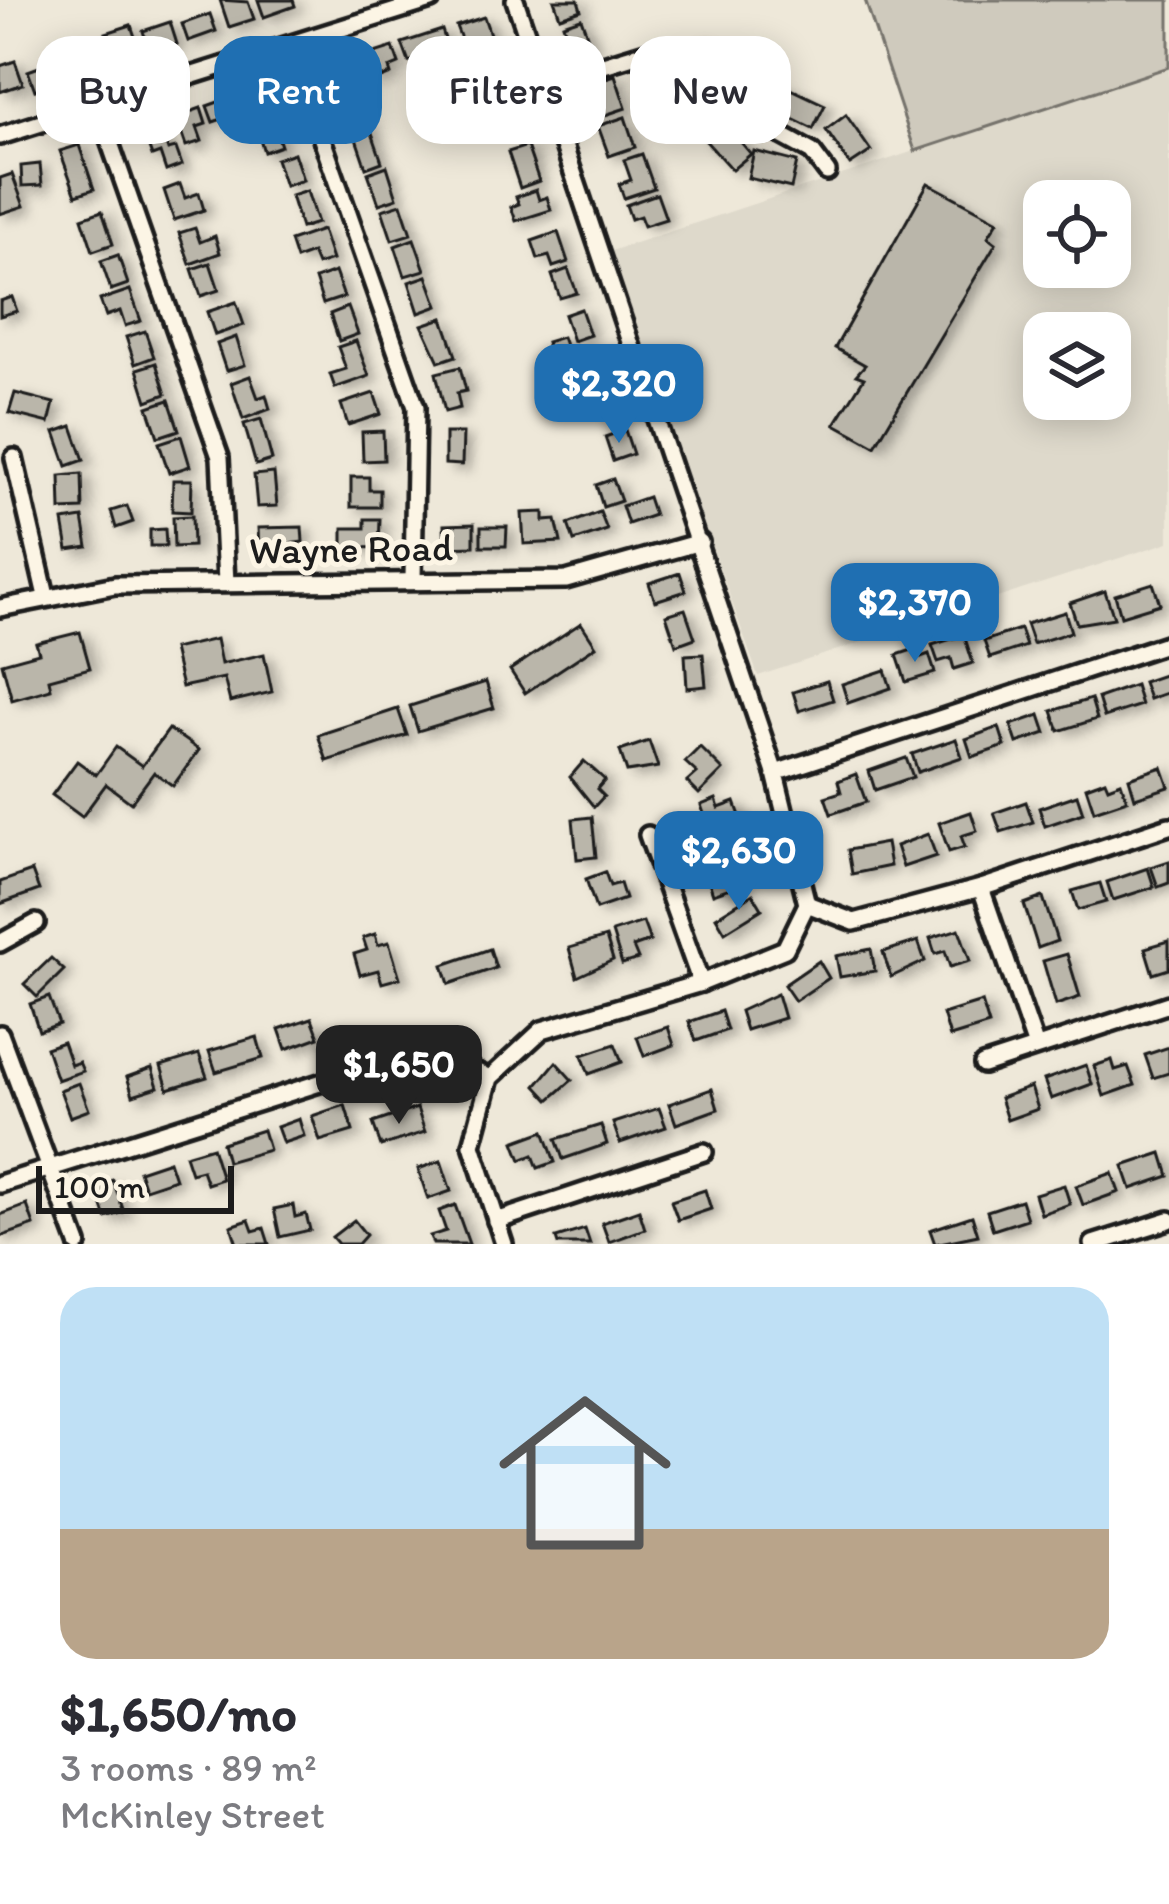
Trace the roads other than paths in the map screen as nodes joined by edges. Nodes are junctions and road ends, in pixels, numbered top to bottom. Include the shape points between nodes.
1 (431, 0) edge
2 (514, 0) edge
3 (325, 36) edge
4 (527, 36) edge
5 (606, 64) edge
6 (36, 125) edge
7 (0, 136) edge
8 (110, 144) edge
9 (324, 144) edge
10 (565, 144) edge
11 (827, 172) dead end
12 (14, 458) dead end
13 (700, 542) junction
14 (413, 579) junction
15 (226, 583) junction
16 (46, 596) junction
17 (0, 608) edge
18 (1169, 643) edge
19 (775, 773) junction
20 (1169, 826) edge
21 (647, 835) dead end
22 (981, 888) junction
23 (807, 904) junction
24 (36, 923) dead end
25 (0, 943) edge
26 (701, 983) junction
27 (1169, 1004) edge
28 (0, 1034) edge
29 (1036, 1046) junction
30 (983, 1065) dead end
31 (490, 1078) junction
32 (704, 1152) dead end
33 (51, 1168) junction
34 (0, 1184) edge
35 (1169, 1220) edge
36 (496, 1221) junction
37 (78, 1244) edge
38 (504, 1244) edge
39 (1093, 1244) edge

1 - 3 street
2 - 4 street
5 - 11 street via 649,51 702,92 812,152
6 - 7 street
8 - 15 street via 220,457
9 - 14 street via 416,406
10 - 13 street
12 - 16 street
13 - 14 street, Wayne Road via 566,580
13 - 19 street
14 - 15 street, Wayne Road
15 - 16 street, Wayne Road via 115,585
16 - 17 street, Wayne Road
18 - 19 street
19 - 23 street
20 - 22 street
21 - 26 street
22 - 23 street via 854,922
22 - 29 street
23 - 26 street via 784,949
24 - 25 street
26 - 31 street via 542,1030
27 - 29 street
28 - 33 street
29 - 30 street
31 - 33 street via 427,1048
31 - 36 street via 472,1145
32 - 36 street
33 - 34 street
33 - 37 street
35 - 39 street
36 - 38 street

